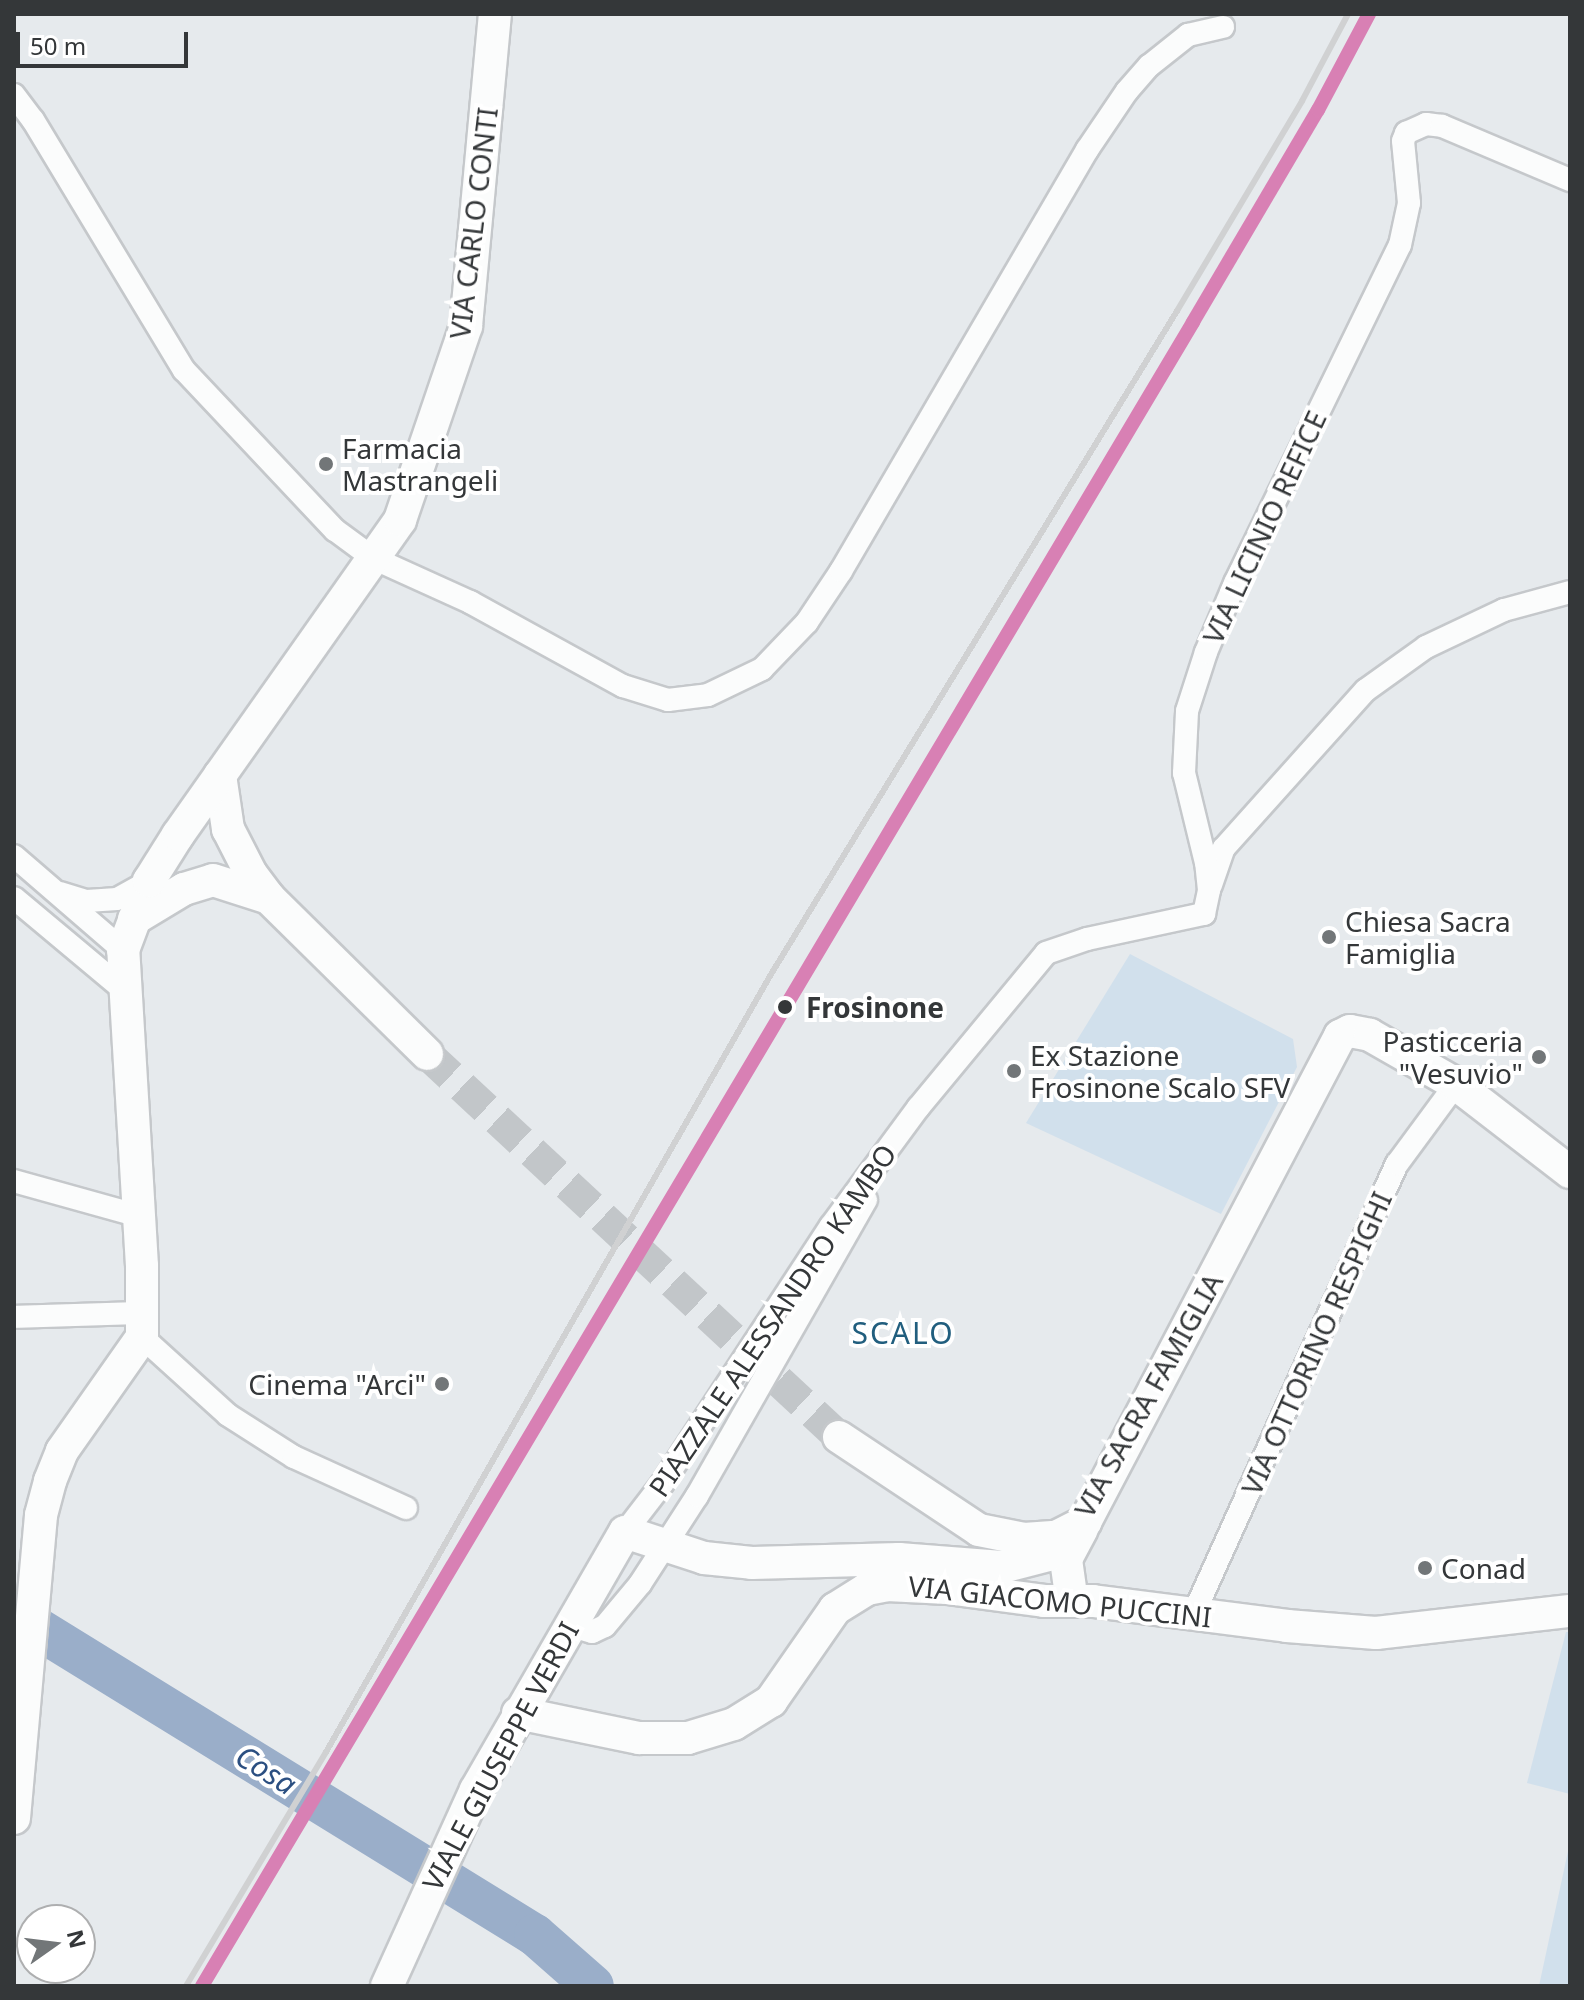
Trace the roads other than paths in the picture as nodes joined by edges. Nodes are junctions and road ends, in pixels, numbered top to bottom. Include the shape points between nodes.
1 (495, 14) edge
2 (1223, 27) dead end
3 (14, 95) edge
4 (1570, 180) edge
5 (373, 558) junction
6 (1570, 592) edge
7 (220, 775) junction
8 (1197, 831) junction
9 (1235, 834) junction
10 (178, 835) junction
11 (236, 848) junction
12 (14, 856) edge
13 (213, 880) junction
14 (149, 881) junction
15 (1209, 890) junction
16 (55, 892) junction
17 (14, 898) edge
18 (269, 898) junction
19 (134, 919) junction
20 (123, 950) junction
21 (124, 990) junction
22 (427, 1054) tunnel mouth
23 (1456, 1084) junction
24 (918, 1108) junction
25 (1570, 1172) edge
26 (14, 1181) edge
27 (139, 1216) junction
28 (14, 1317) edge
29 (143, 1325) junction
30 (839, 1437) tunnel mouth
31 (406, 1508) dead end
32 (1085, 1522) junction
33 (979, 1530) junction
34 (625, 1532) junction
35 (670, 1538) junction
36 (1027, 1562) junction
37 (1081, 1594) junction
38 (1570, 1611) edge
39 (1194, 1613) junction
40 (568, 1625) junction
41 (518, 1713) junction
42 (14, 1818) edge
43 (387, 1986) edge

1 - 5 main road, VIA CARLO CONTI via 466,326 400,520
2 - 5 street via 1188,35 1127,91 1087,150 841,571 807,622 762,669 708,695 668,700 623,686 470,602
3 - 5 street via 184,370 335,530
4 - 8 street, VIA LICINIO REFICE via 1458,132 1426,124 1413,127 1403,141 1409,203 1400,245 1235,583 1196,680 1183,753
5 - 7 main road, VIA CARLO CONTI
6 - 9 street via 1504,610 1426,647 1366,690
7 - 10 main road, VIA CARLO CONTI
7 - 11 main road via 222,803
8 - 9 street
8 - 15 street, VIA LICINIO REFICE
9 - 15 street via 1224,848
10 - 11 main road
10 - 13 main road via 192,860
10 - 14 main road, VIA CARLO CONTI
11 - 18 main road
12 - 16 street
13 - 18 main road
13 - 19 main road via 184,889
14 - 16 street via 117,899 87,901
14 - 19 main road, VIA CARLO CONTI
15 - 24 street, PIAZZALE ALESSANDRO KAMBO via 1204,914 1046,953
16 - 20 street
17 - 21 street
18 - 22 main road
19 - 20 main road, VIA CARLO CONTI
20 - 21 main road
21 - 27 main road
23 - 25 main road
23 - 32 main road, VIA SACRA FAMIGLIA via 1370,1035 1350,1031 1340,1036
23 - 39 street, VIA OTTORINO RESPIGHI via 1397,1164
24 - 34 street, PIAZZALE ALESSANDRO KAMBO via 801,1267 662,1484
24 - 35 street, PIAZZALE ALESSANDRO KAMBO
26 - 27 street
27 - 29 main road
28 - 29 street
29 - 31 street via 228,1415 294,1457
29 - 42 main road via 62,1451 41,1515
30 - 33 main road, VIA SACRA FAMIGLIA
32 - 33 main road, VIA SACRA FAMIGLIA via 1056,1537 1024,1539
32 - 36 main road via 1063,1545
32 - 37 main road via 1066,1559
33 - 36 main road
34 - 35 main road
34 - 40 main road, VIALE GIUSEPPE VERDI
35 - 36 main road via 713,1559 752,1563 899,1559 1002,1567
35 - 40 street, PIAZZALE ALESSANDRO KAMBO via 605,1626 592,1632
36 - 37 main road
37 - 39 main road, VIA GIACOMO PUCCINI
37 - 41 main road, VIA GIACOMO PUCCINI via 1044,1601 905,1584 867,1589 835,1609 771,1701 734,1724 688,1738 639,1738
38 - 39 main road, VIA GIACOMO PUCCINI via 1376,1633
40 - 41 main road, VIALE GIUSEPPE VERDI
41 - 43 main road, VIALE GIUSEPPE VERDI via 476,1790

